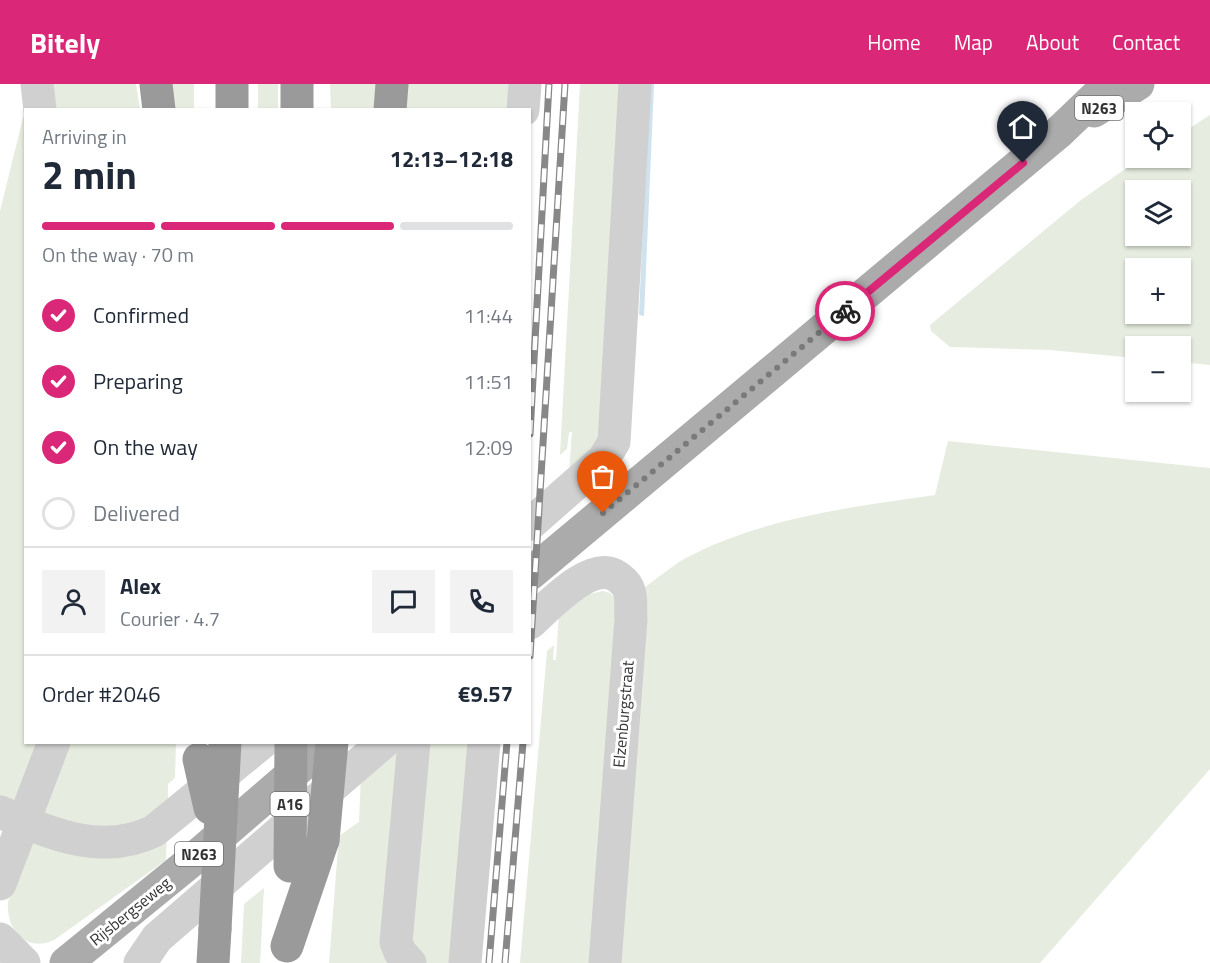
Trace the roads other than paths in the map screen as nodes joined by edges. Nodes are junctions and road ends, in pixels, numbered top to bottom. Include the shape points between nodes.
1 (37, 84) edge
2 (156, 84) edge
3 (232, 84) edge
4 (297, 84) edge
5 (392, 84) edge
6 (525, 84) edge
7 (635, 84) edge
8 (1109, 84) edge
9 (1138, 84) edge
10 (40, 108) edge
11 (159, 108) edge
12 (232, 108) edge
13 (297, 108) edge
14 (390, 108) edge
15 (523, 108) edge
16 (1059, 132) junction
17 (531, 523) edge
18 (531, 573) edge
19 (531, 622) edge
20 (53, 744) edge
21 (261, 744) edge
22 (291, 744) edge
23 (329, 744) edge
24 (331, 744) edge
25 (382, 744) edge
26 (414, 744) edge
27 (484, 744) edge
28 (207, 748) edge
29 (11, 817) edge
30 (0, 884) edge
31 (0, 939) edge
32 (286, 954) edge
33 (24, 963) edge
34 (66, 963) edge
35 (140, 963) edge
36 (213, 963) edge
37 (410, 963) edge
38 (465, 963) edge
39 (605, 963) edge

1 - 10 street
2 - 11 highway
3 - 12 highway
4 - 13 highway
5 - 14 highway
6 - 15 street
7 - 17 street via 630,359 615,431 610,451 594,469
8 - 16 main road, N263
9 - 16 main road, N263
16 - 18 main road, N263
19 - 39 street, Elzenburgstraat via 595,572 608,571 624,582 629,591 631,619
20 - 29 street
21 - 29 street via 154,831 141,837 85,843
22 - 32 highway, A16, bridge
23 - 34 main road, Rijsbergseweg / N263
24 - 32 highway, A16, bridge via 323,840
25 - 35 street via 157,938
26 - 37 street via 396,942
27 - 38 street
28 - 36 highway, bridge via 218,839
29 - 30 street
31 - 33 street

